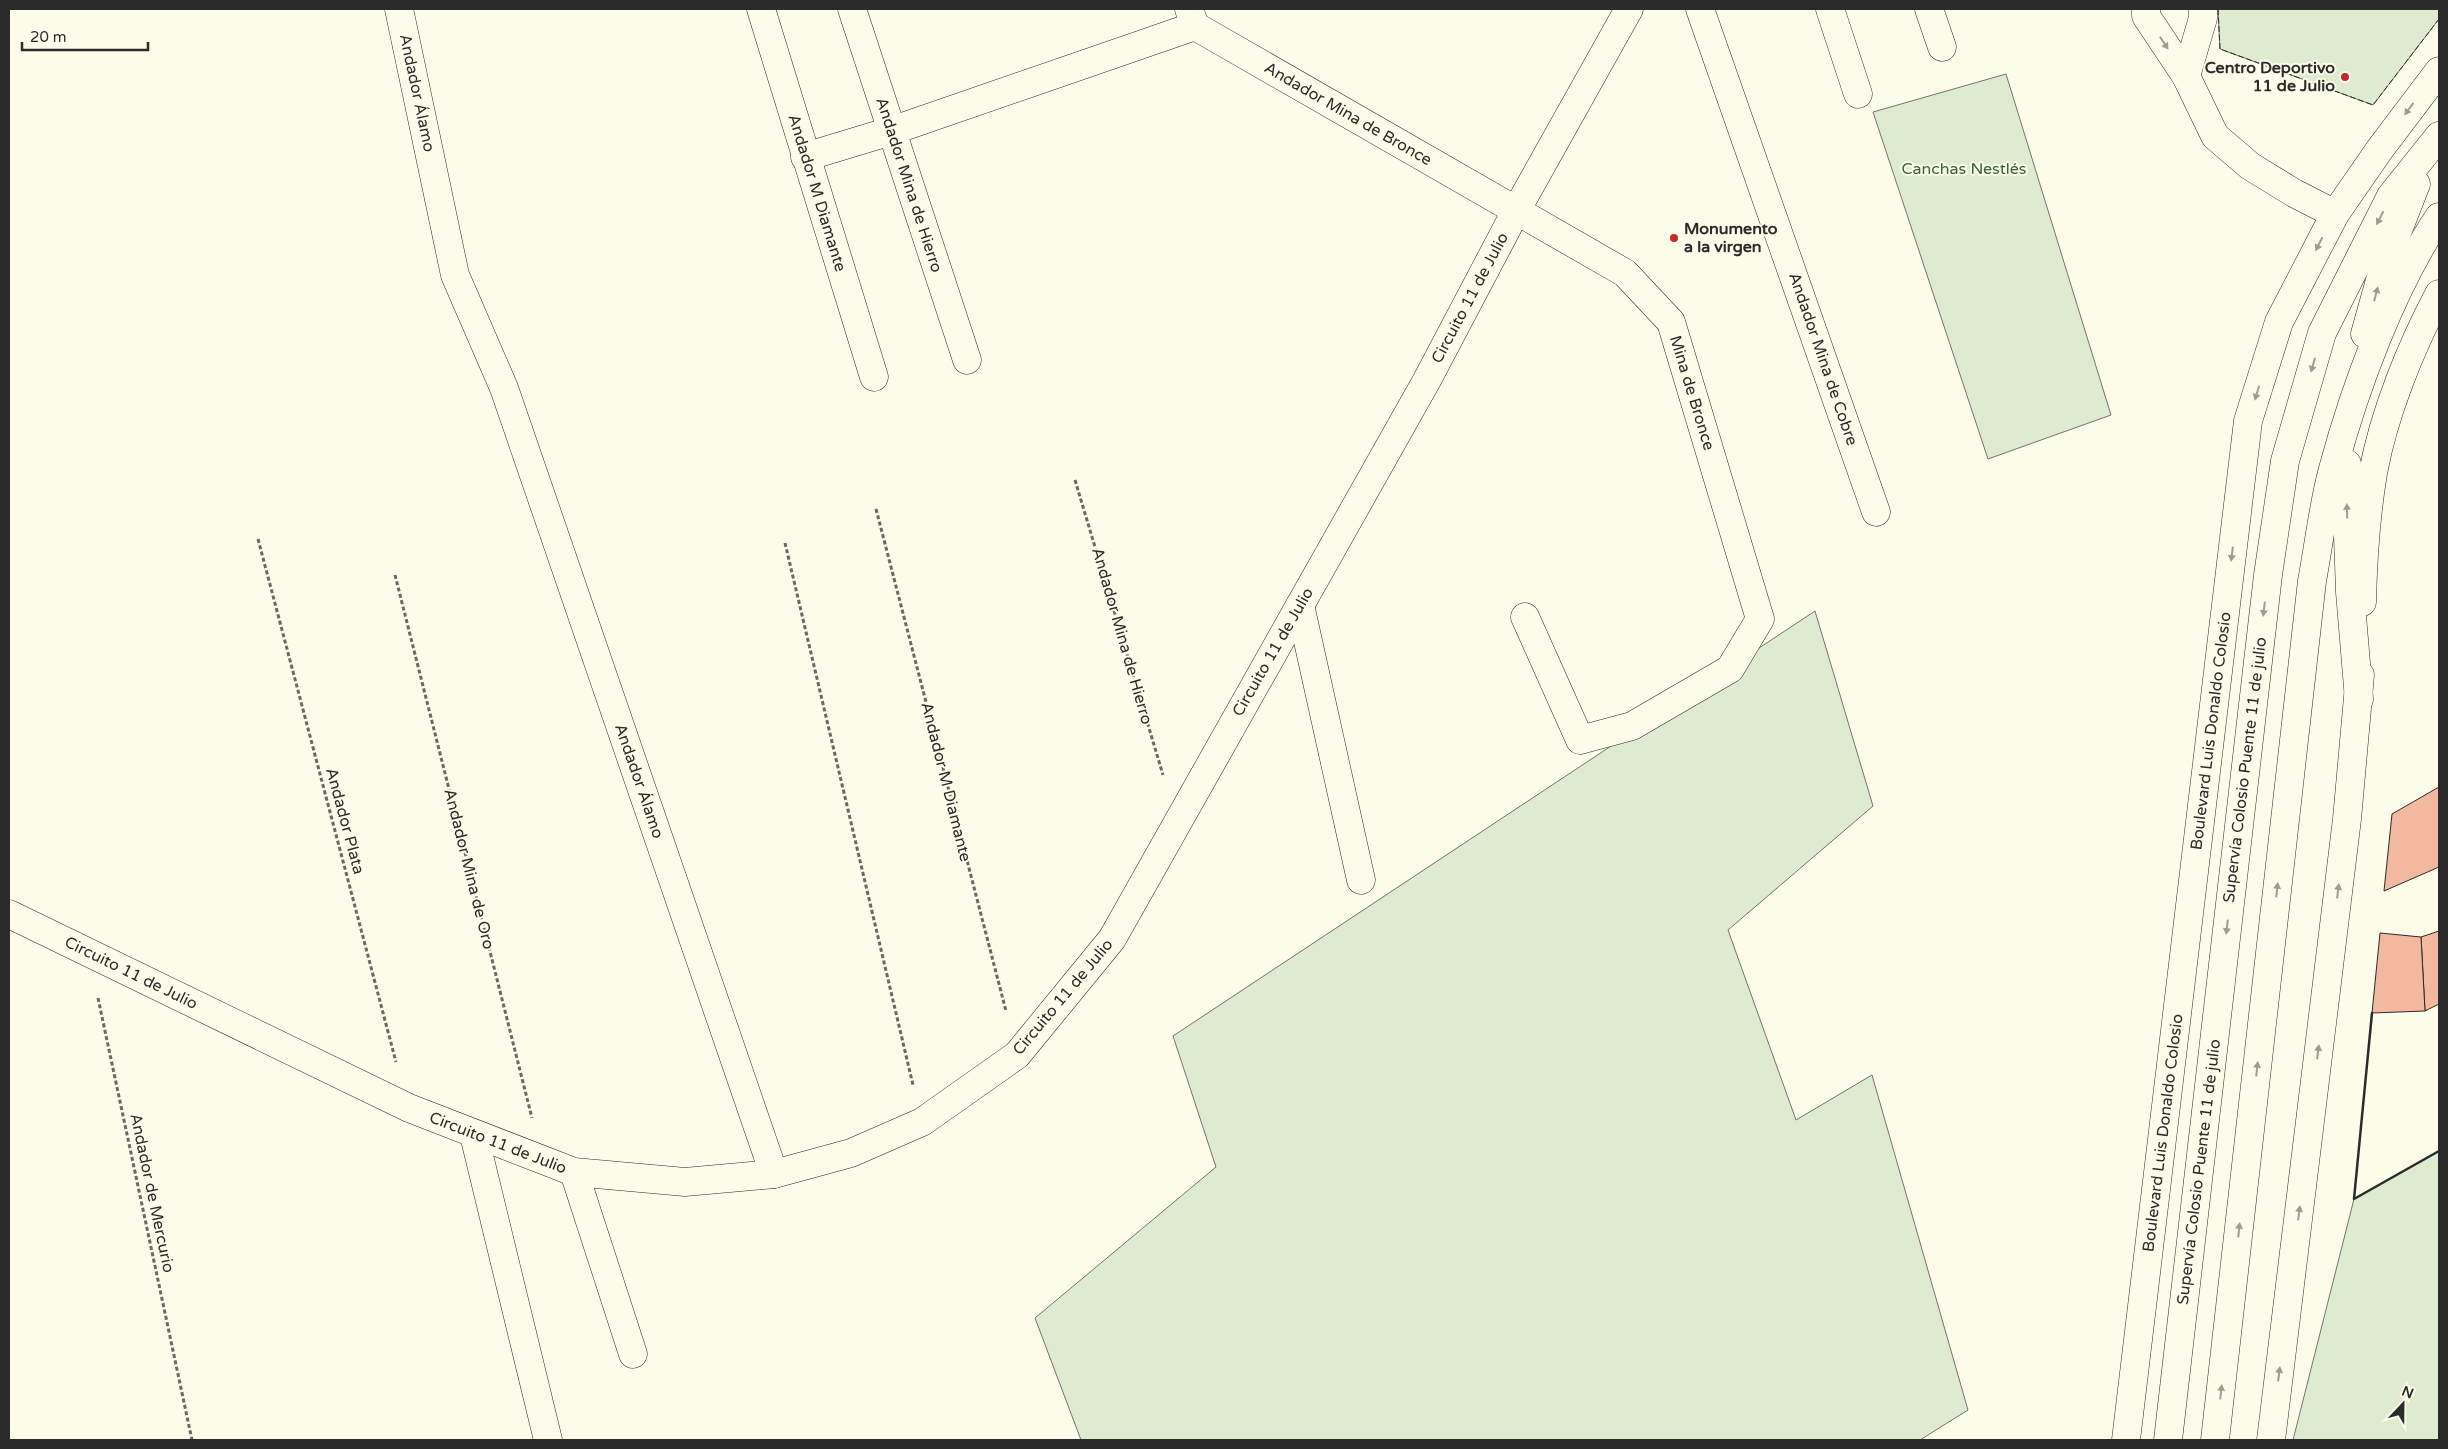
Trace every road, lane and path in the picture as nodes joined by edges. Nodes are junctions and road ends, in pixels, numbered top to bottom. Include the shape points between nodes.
1 (399, 9) edge
2 (762, 9) edge
3 (852, 9) edge
4 (1629, 9) edge
5 (1700, 9) edge
6 (1830, 9) edge
7 (1929, 9) edge
8 (2146, 9) edge
9 (2203, 9) edge
10 (1192, 17) edge
11 (1942, 47) dead end
12 (2439, 71) edge
13 (2186, 76) junction
14 (1858, 94) dead end
15 (891, 131) junction
16 (2439, 137) edge
17 (805, 157) junction
18 (1516, 211) junction
19 (2335, 214) junction
20 (2439, 217) edge
21 (2439, 294) edge
22 (967, 360) dead end
23 (874, 377) dead end
24 (1076, 480) dead end
25 (876, 509) dead end
26 (1876, 512) dead end
27 (258, 539) dead end
28 (784, 543) dead end
29 (396, 575) dead end
30 (1300, 605) junction
31 (1525, 617) dead end
32 (2359, 699) junction
33 (1165, 783) dead end
34 (1361, 880) dead end
35 (9, 914) edge
36 (88, 951) junction
37 (1017, 1056) junction
38 (409, 1108) junction
39 (922, 1122) junction
40 (474, 1135) junction
41 (543, 1162) junction
42 (574, 1172) junction
43 (774, 1174) junction
44 (633, 1354) dead end
45 (192, 1440) edge
46 (548, 1440) edge
47 (2126, 1440) edge
48 (2168, 1440) edge
49 (2215, 1440) edge
50 (2271, 1440) edge

1 - 43 street, Andador Álamo via 455,275 504,388
2 - 17 street, Andador M Diamante
3 - 15 street, Andador Mina de Hierro
4 - 18 street, Circuito 11 de Julio
5 - 26 street, Andador Mina de Cobre
6 - 14 street
7 - 11 street
8 -> 13 street via 2146,16
9 - 13 street
10 - 15 street
10 - 18 street, Andador Mina de Bronce
12 -> 19 street, Boulevard Luis Donaldo Colosio
13 - 19 street via 2215,136 2250,166
15 - 17 street
15 - 22 street, Andador Mina de Hierro
32 -> 16 street via 2350,592 2346,480 2361,349 2384,266 2412,191
16 -> 48 street, Supervía Colosio Puente 11 de julio via 2391,196 2322,333 2285,461 2268,574
17 - 23 street, Andador M Diamante
18 - 30 street, Circuito 11 de Julio via 1427,380
18 - 31 street, Mina de Bronce via 1625,274 1671,322 1760,619 1730,669 1632,726 1580,740
19 -> 47 street, Boulevard Luis Donaldo Colosio via 2279,322 2248,421
49 -> 20 street via 2312,581 2333,470 2370,354 2421,244
21 - 32 street via 2394,398 2373,471 2363,548
24 - 33 path, Andador Mina de Hierro
25 - 37 path, Andador M Diamante
27 - 38 path, Andador Plata
28 - 39 path
29 - 41 path, Andador Mina de Oro
30 - 34 street
30 - 37 street, Circuito 11 de Julio via 1112,939
50 -> 32 street
35 - 36 street, Circuito 11 de Julio
36 - 38 street, Circuito 11 de Julio
36 - 45 path, Andador de Mercurio
37 - 39 street, Circuito 11 de Julio
38 - 40 street, Circuito 11 de Julio
39 - 43 street, Circuito 11 de Julio via 851,1153
40 - 41 street, Circuito 11 de Julio
40 - 46 street
41 - 42 street, Circuito 11 de Julio
42 - 43 street, Circuito 11 de Julio via 685,1182
42 - 44 street

